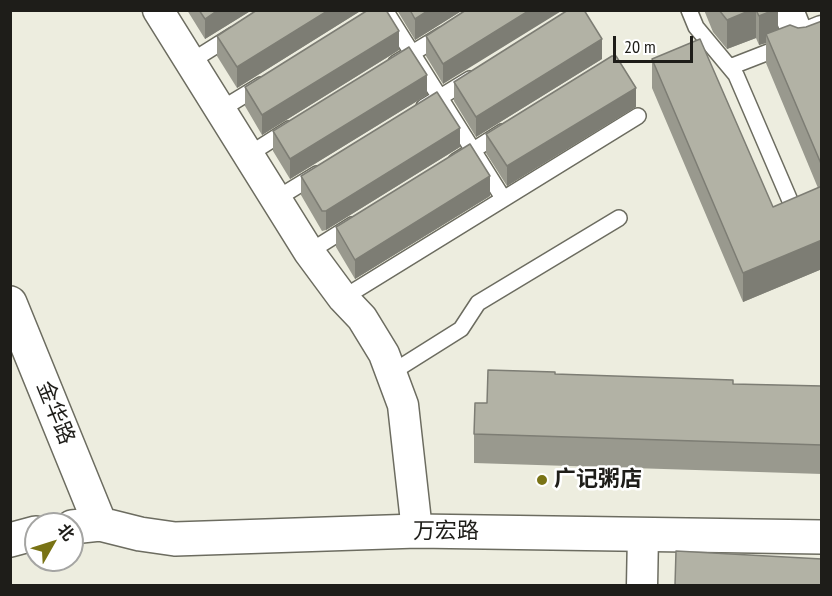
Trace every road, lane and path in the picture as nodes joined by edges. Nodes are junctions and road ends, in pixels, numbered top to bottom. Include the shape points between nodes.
1 (385, 10) edge
2 (689, 10) edge
3 (788, 10) edge
4 (162, 12) edge
5 (245, 28) edge
6 (452, 29) edge
7 (811, 35) edge
8 (412, 53) junction
9 (190, 62) junction
10 (730, 67) junction
11 (383, 71) edge
12 (478, 74) edge
13 (270, 79) edge
14 (440, 97) junction
15 (220, 110) junction
16 (411, 115) edge
17 (638, 116) dead end
18 (306, 119) edge
19 (511, 127) edge
20 (473, 150) junction
21 (248, 155) junction
22 (334, 163) edge
23 (444, 168) edge
24 (502, 198) junction
25 (276, 199) junction
26 (791, 203) edge
27 (366, 216) edge
28 (619, 218) dead end
29 (309, 252) junction
30 (343, 298) junction
31 (10, 303) edge
32 (391, 373) junction
33 (86, 525) edge
34 (417, 531) junction
35 (644, 534) junction
36 (822, 537) edge
37 (642, 585) edge

1 - 8 lane
2 - 10 lane via 696,27
3 - 7 street
4 - 9 street
5 - 9 lane
6 - 8 lane
7 - 10 lane
8 - 11 lane
8 - 14 lane
9 - 15 street
10 - 26 lane
12 - 14 lane
13 - 15 lane
14 - 16 lane
14 - 20 lane
15 - 21 street
17 - 24 lane
18 - 21 lane
19 - 20 lane
20 - 23 lane
20 - 24 lane
21 - 25 street
22 - 25 lane
24 - 30 lane
25 - 29 street
27 - 29 lane
28 - 32 lane via 478,303 461,329
29 - 30 street
30 - 32 street via 362,318
31 - 33 street, 金华路
32 - 34 street via 403,405
33 - 34 street, 万宏路 via 175,539
34 - 35 street, 万宏路
35 - 36 street, 万宏路
35 - 37 street

